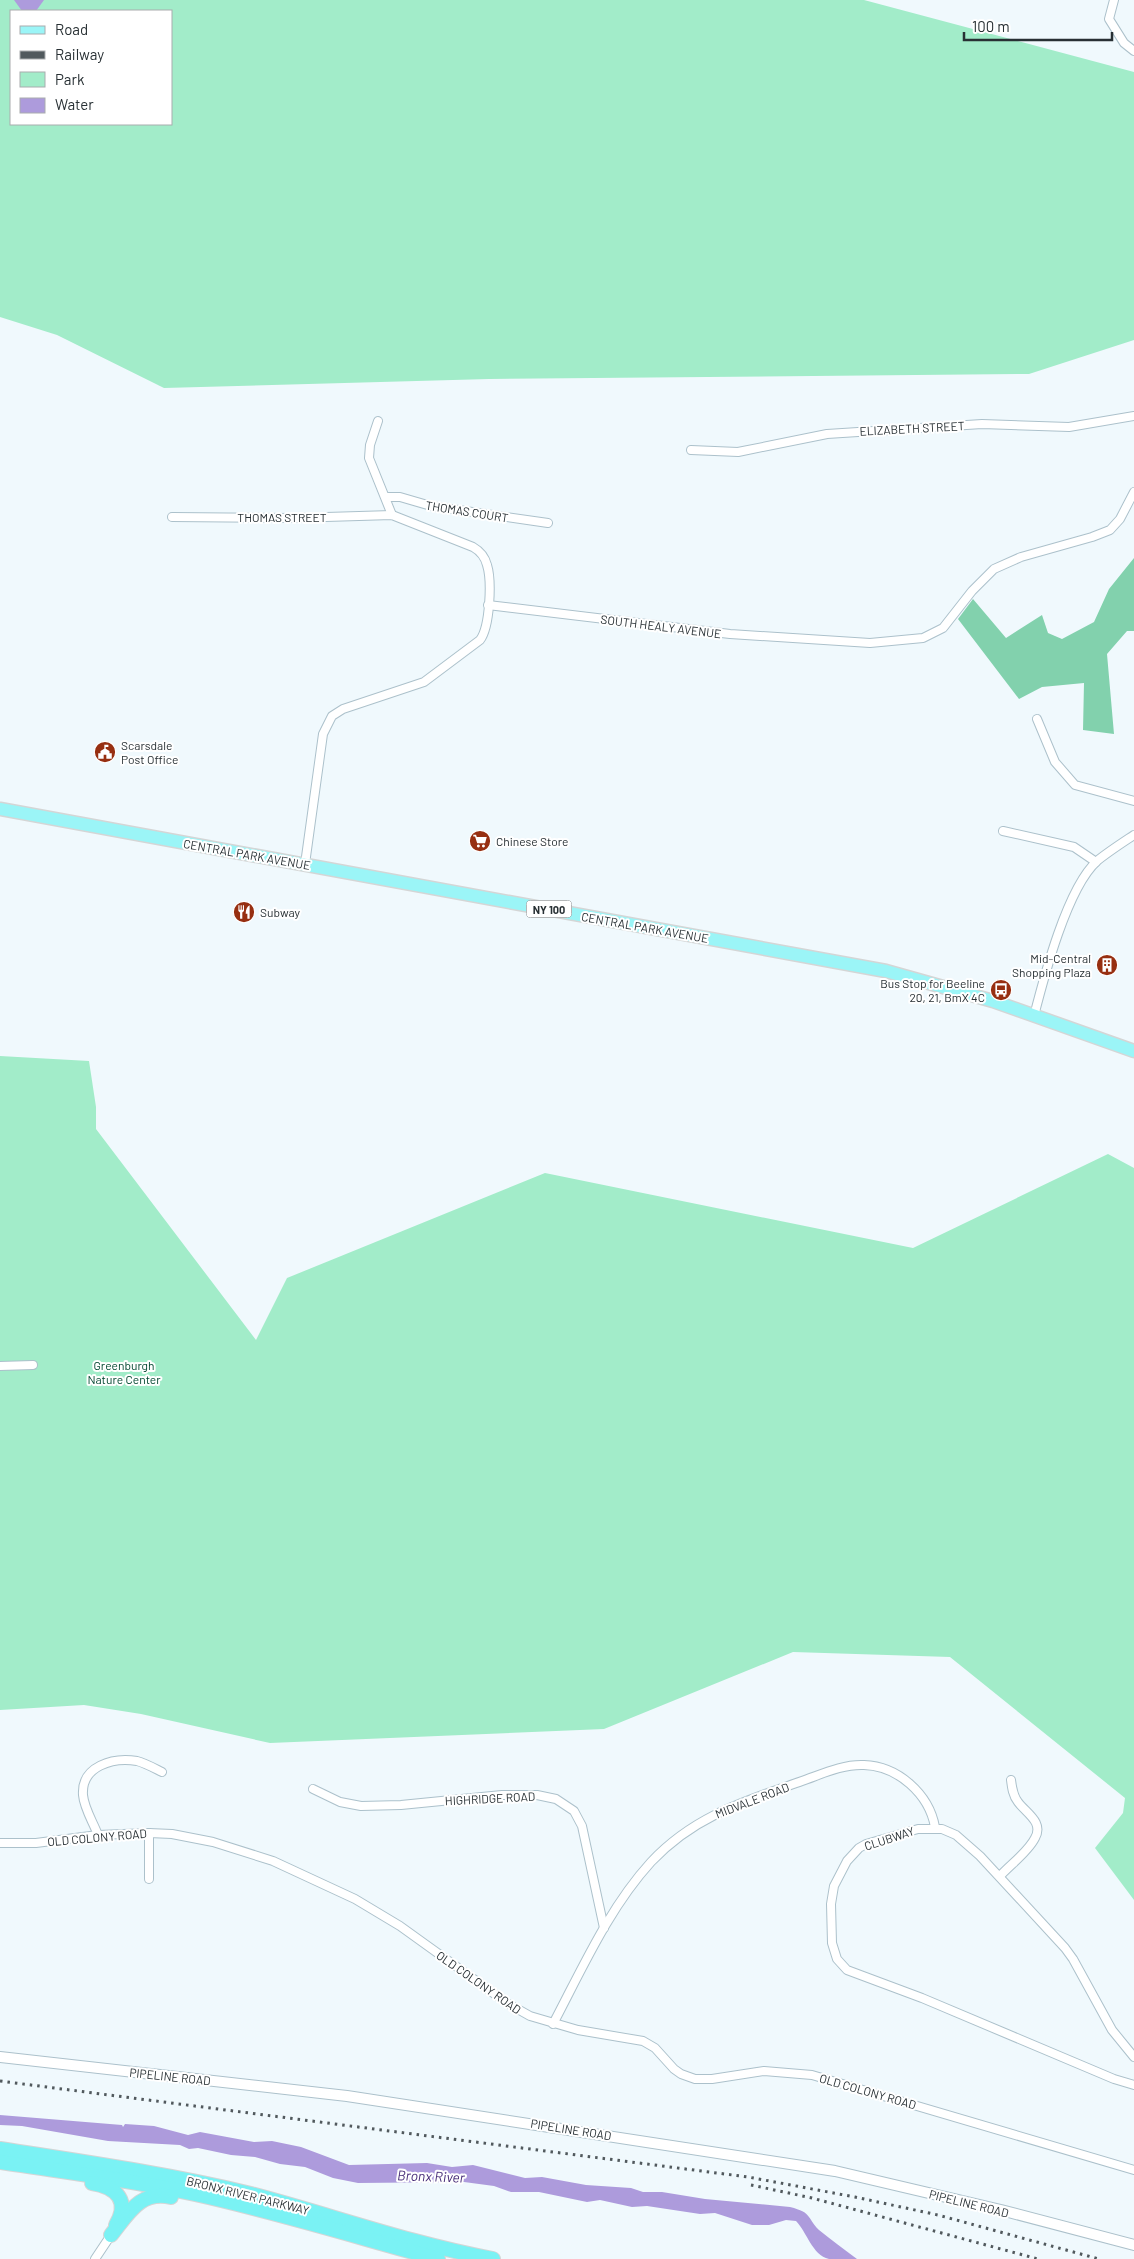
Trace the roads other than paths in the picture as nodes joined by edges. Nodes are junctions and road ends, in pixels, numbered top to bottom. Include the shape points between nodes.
1 (1114, 0) edge
2 (1134, 50) edge
3 (1134, 416) edge
4 (378, 422) dead end
5 (691, 450) dead end
6 (1134, 492) edge
7 (386, 497) junction
8 (392, 515) junction
9 (172, 517) dead end
10 (548, 523) dead end
11 (488, 605) junction
12 (1037, 719) dead end
13 (1134, 801) edge
14 (0, 809) edge
15 (1003, 831) dead end
16 (1134, 835) edge
17 (1096, 862) junction
18 (305, 864) junction
19 (1034, 1016) junction
20 (1134, 1051) edge
21 (33, 1365) dead end
22 (0, 1366) edge
23 (162, 1772) dead end
24 (1011, 1780) dead end
25 (313, 1789) dead end
26 (935, 1828) junction
27 (149, 1832) junction
28 (98, 1835) junction
29 (0, 1843) edge
30 (1000, 1876) junction
31 (149, 1879) dead end
32 (604, 1928) junction
33 (553, 2024) junction
34 (0, 2057) edge
35 (1134, 2057) edge
36 (1134, 2085) edge
37 (0, 2149) edge
38 (0, 2162) edge
39 (21, 2165) junction
40 (1134, 2170) edge
41 (318, 2226) junction
42 (111, 2235) junction
43 (1134, 2246) edge
44 (95, 2259) edge
45 (438, 2259) edge
46 (493, 2259) edge

1 - 2 street via 1109,19 1124,43
3 - 5 street, ELIZABETH STREET via 1068,428 982,424 827,434 738,452
4 - 7 street via 369,458
6 - 11 street, SOUTH HEALY AVENUE via 1120,519 1110,530 1021,557 994,569 972,590 943,628 923,638 870,643 730,634
7 - 8 street
7 - 10 street, THOMAS COURT
8 - 9 street, THOMAS STREET
8 - 11 street, THOMAS STREET via 478,550 487,565
11 - 18 street via 480,640 430,678 411,688 343,709 332,716 321,742
12 - 13 street via 1055,762 1075,785
14 - 18 main road, CENTRAL PARK AVENUE / NY 100
15 - 17 street via 1074,847
16 - 17 street
17 - 19 street via 1083,878 1062,924
18 - 19 main road, CENTRAL PARK AVENUE / NY 100 via 877,970 940,985
19 - 20 main road, CENTRAL PARK AVENUE / NY 100
21 - 22 street
23 - 28 street via 136,1761 104,1763 92,1769 85,1780 83,1794
24 - 30 street via 1017,1802 1035,1820 1037,1829 1032,1842
25 - 32 street, HIGHRIDGE ROAD via 340,1802 361,1806 502,1795 538,1795 556,1799 574,1811 582,1826
26 - 30 street, CLUBWAY via 956,1836
26 - 32 street, MIDVALE ROAD via 928,1806 897,1773 866,1764 843,1767 736,1804 700,1822 652,1861
26 - 36 street, CLUBWAY via 906,1831 866,1844 842,1868 833,1891 831,1922 834,1952 842,1966 855,1975 922,1998
27 - 28 street, OLD COLONY ROAD
27 - 31 street
27 - 33 street, OLD COLONY ROAD via 213,1842 272,1861 331,1887 400,1926 519,2011
28 - 29 street, OLD COLONY ROAD via 36,1843
30 - 35 street, CLUBWAY via 1073,1959 1112,2030
32 - 33 street, MIDVALE ROAD
33 - 40 street, OLD COLONY ROAD via 643,2041 688,2077 704,2080 764,2071 812,2075
34 - 43 street, PIPELINE ROAD via 356,2098 835,2171
37 - 46 highway, BRONX RIVER PARKWAY via 207,2184 441,2248
38 - 39 highway, BRONX RIVER PARKWAY
39 - 41 highway, BRONX RIVER PARKWAY via 187,2192
39 - 42 highway via 66,2179 103,2185 115,2192 121,2202 121,2211
41 - 42 highway via 155,2195 142,2200
41 - 45 highway, BRONX RIVER PARKWAY
42 - 44 street

